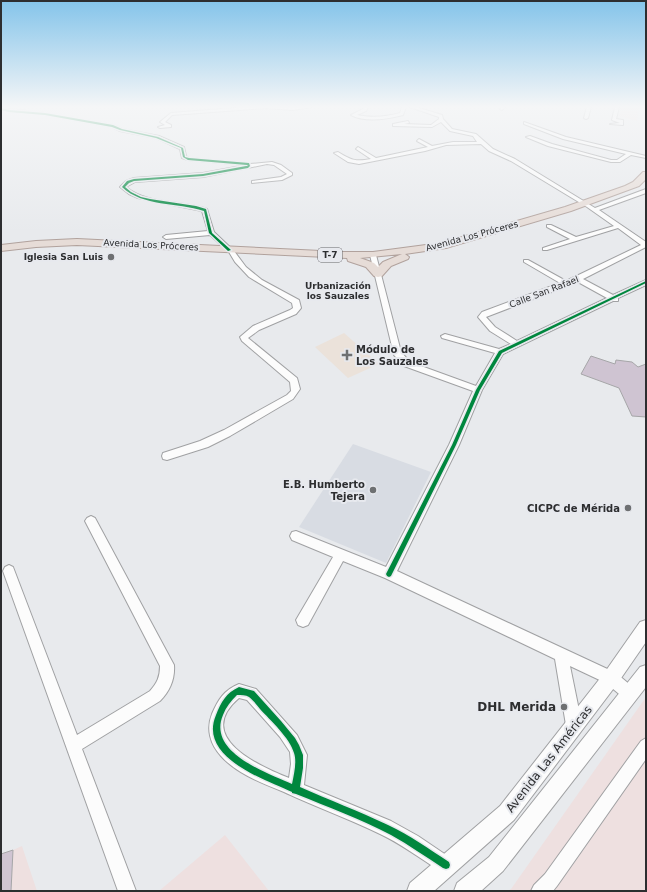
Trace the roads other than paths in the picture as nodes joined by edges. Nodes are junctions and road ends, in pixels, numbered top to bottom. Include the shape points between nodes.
1 (182, 149) edge
2 (359, 149) edge
3 (405, 149) dead end
4 (428, 149) edge
5 (492, 149) edge
6 (564, 149) edge
7 (608, 149) edge
8 (193, 152) dead end
9 (411, 152) junction
10 (336, 153) dead end
11 (629, 154) junction
12 (646, 157) edge
13 (374, 159) junction
14 (226, 162) junction
15 (250, 164) junction
16 (646, 174) edge
17 (646, 181) edge
18 (254, 182) dead end
19 (646, 191) edge
20 (164, 195) dead end
21 (640, 195) junction
22 (141, 198) junction
23 (646, 199) edge
24 (589, 206) junction
25 (549, 226) dead end
26 (619, 226) junction
27 (211, 233) junction
28 (166, 238) dead end
29 (575, 240) junction
30 (646, 245) edge
31 (1, 249) edge
32 (545, 249) dead end
33 (230, 251) junction
34 (374, 257) junction
35 (404, 257) junction
36 (352, 259) junction
37 (526, 261) dead end
38 (378, 274) junction
39 (578, 279) junction
40 (646, 282) edge
41 (566, 284) junction
42 (614, 299) junction
43 (445, 336) dead end
44 (517, 344) junction
45 (500, 352) junction
46 (478, 390) junction
47 (167, 456) dead end
48 (90, 521) dead end
49 (296, 536) dead end
50 (341, 554) junction
51 (9, 571) dead end
52 (389, 574) junction
53 (303, 620) dead end
54 (646, 628) edge
55 (561, 655) junction
56 (646, 673) edge
57 (612, 678) junction
58 (630, 694) junction
59 (574, 725) junction
60 (73, 746) junction
61 (646, 746) edge
62 (296, 790) junction
63 (446, 866) junction
64 (127, 891) edge
65 (418, 891) edge
66 (466, 891) edge
67 (540, 891) edge

1 - 14 street via 184,157 188,159
2 - 13 street
3 - 9 street
4 - 9 street
5 - 24 street
6 - 11 street via 611,161 618,161
7 - 11 street
8 - 14 street via 190,155 194,158
9 - 13 street
10 - 13 street via 353,162
11 - 12 street
14 - 15 street
15 - 18 street via 278,164 290,174 282,178
15 - 22 street via 232,171 134,180 125,184 123,187 126,191
16 - 24 highway, Avenida Los Próceres / T-7 via 636,184
17 - 24 highway, Avenida Los Próceres / T-7 via 632,190
19 - 21 street
20 - 22 street
21 - 23 street
21 - 24 street
22 - 27 street via 190,205 205,210
24 - 26 street
24 - 34 highway, Avenida Los Próceres / T-7 via 568,209 442,246
24 - 35 highway, Avenida Los Próceres / T-7 via 432,253
25 - 29 street
26 - 29 street
26 - 30 street
27 - 28 street
27 - 33 street
29 - 32 street
30 - 39 street, Calle San Rafael
31 - 33 highway, Avenida Los Próceres / T-7 via 84,244
33 - 34 highway, Avenida Los Próceres / T-7
33 - 36 highway, Avenida Los Próceres / T-7
33 - 47 street via 248,274 296,302 297,308 293,312 244,336 294,380 296,392 227,433 204,444
34 - 35 highway, Avenida Los Próceres / T-7
34 - 36 highway, Avenida Los Próceres / T-7
34 - 38 street
35 - 38 highway, T-7 via 387,264
36 - 38 highway via 370,265
37 - 41 street
38 - 46 street via 400,359 407,364
39 - 41 street, Calle San Rafael
39 - 42 street
40 - 42 street
41 - 44 street, Calle San Rafael via 482,317 488,326
42 - 44 street
43 - 45 street
44 - 45 street
45 - 46 street
46 - 52 street via 454,445
48 - 60 street via 167,664 168,672 166,682 155,696
49 - 50 street
50 - 52 street
50 - 53 street
51 - 60 street
52 - 55 street
54 - 57 street, Avenida Las Américas
55 - 57 street
55 - 59 street
56 - 58 street
57 - 58 street
57 - 59 street, Avenida Las Américas
58 - 66 street via 496,864
59 - 63 street, Avenida Las Américas via 507,813
60 - 64 street
61 - 67 street via 555,874
62 - 62 street via 299,764 297,749 251,694 238,691 230,697 218,716 216,729 220,742 231,756 259,774
62 - 63 street via 376,823 405,838
63 - 65 street, Avenida Las Américas

